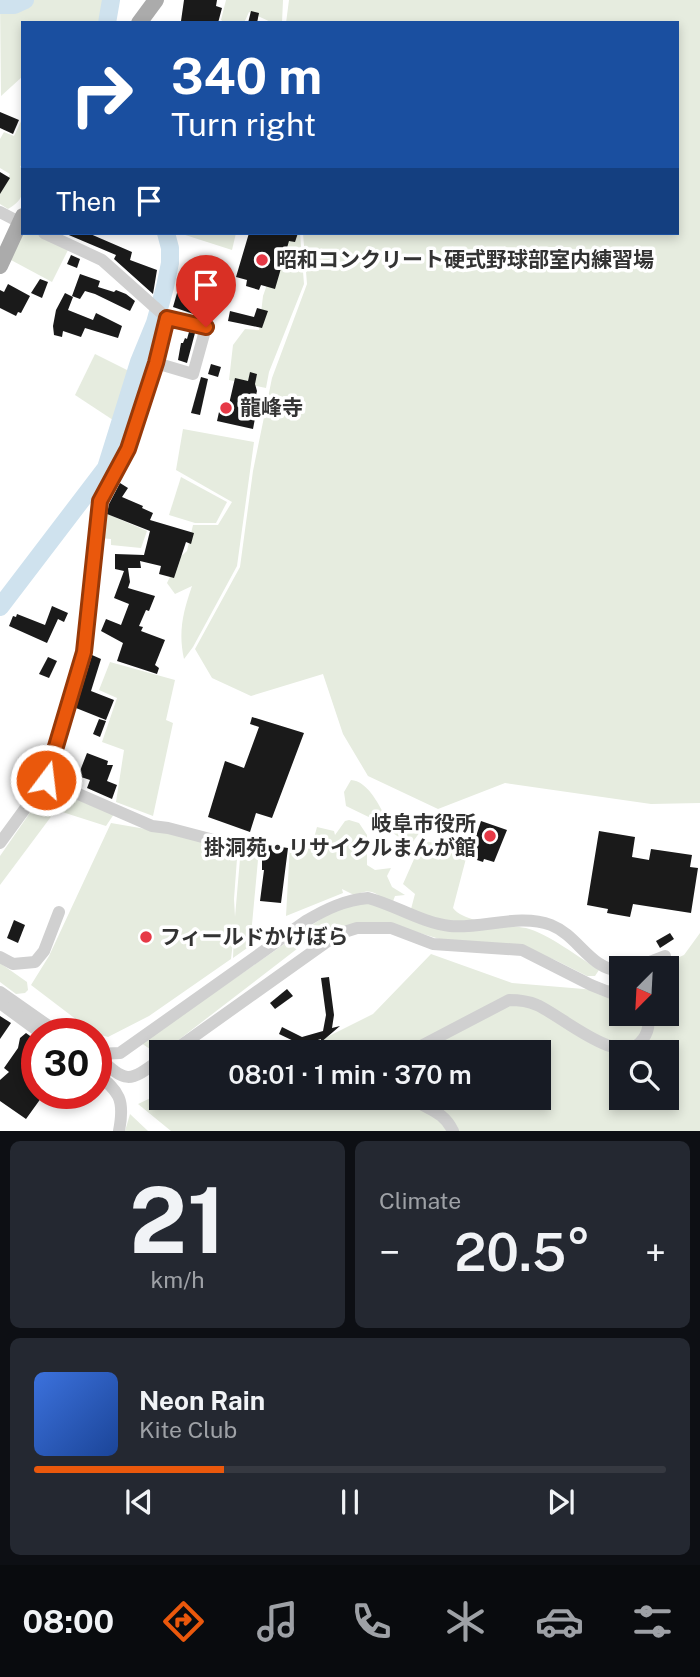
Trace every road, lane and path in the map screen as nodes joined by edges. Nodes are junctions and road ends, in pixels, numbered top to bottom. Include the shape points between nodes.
1 (156, 0) edge
2 (140, 21) edge
3 (0, 212) edge
4 (21, 221) edge
5 (21, 223) edge
6 (48, 235) edge
7 (0, 266) edge
8 (164, 317) junction
9 (156, 363) junction
10 (46, 780) junction
11 (0, 843) edge
12 (251, 850) dead end
13 (59, 912) dead end
14 (0, 957) edge
15 (609, 969) edge
16 (0, 992) edge
17 (609, 992) edge
18 (0, 1003) edge
19 (21, 1018) edge
20 (38, 1018) edge
21 (649, 1026) edge
22 (189, 1040) edge
23 (432, 1040) edge
24 (112, 1054) edge
25 (149, 1067) edge
26 (112, 1070) edge
27 (112, 1085) edge
28 (432, 1110) edge
29 (119, 1131) edge
30 (453, 1131) edge

1 - 2 main road
3 - 4 street
5 - 7 main road
6 - 8 street via 103,260
8 - 9 street
8 - 9 street via 206,327 193,374
9 - 10 street via 128,449 100,501 84,652
10 - 11 street
10 - 12 street via 152,826
13 - 14 street via 35,962 13,964
15 - 24 street via 550,925 530,920 445,925 368,898 356,899 306,921 120,1053
16 - 20 street
17 - 22 street via 522,950 433,944 391,928 357,928 332,938
18 - 19 street
21 - 23 street via 639,1045 618,1050 538,1005 509,1000
25 - 26 street via 132,1078
27 - 29 street via 121,1105
28 - 30 street

